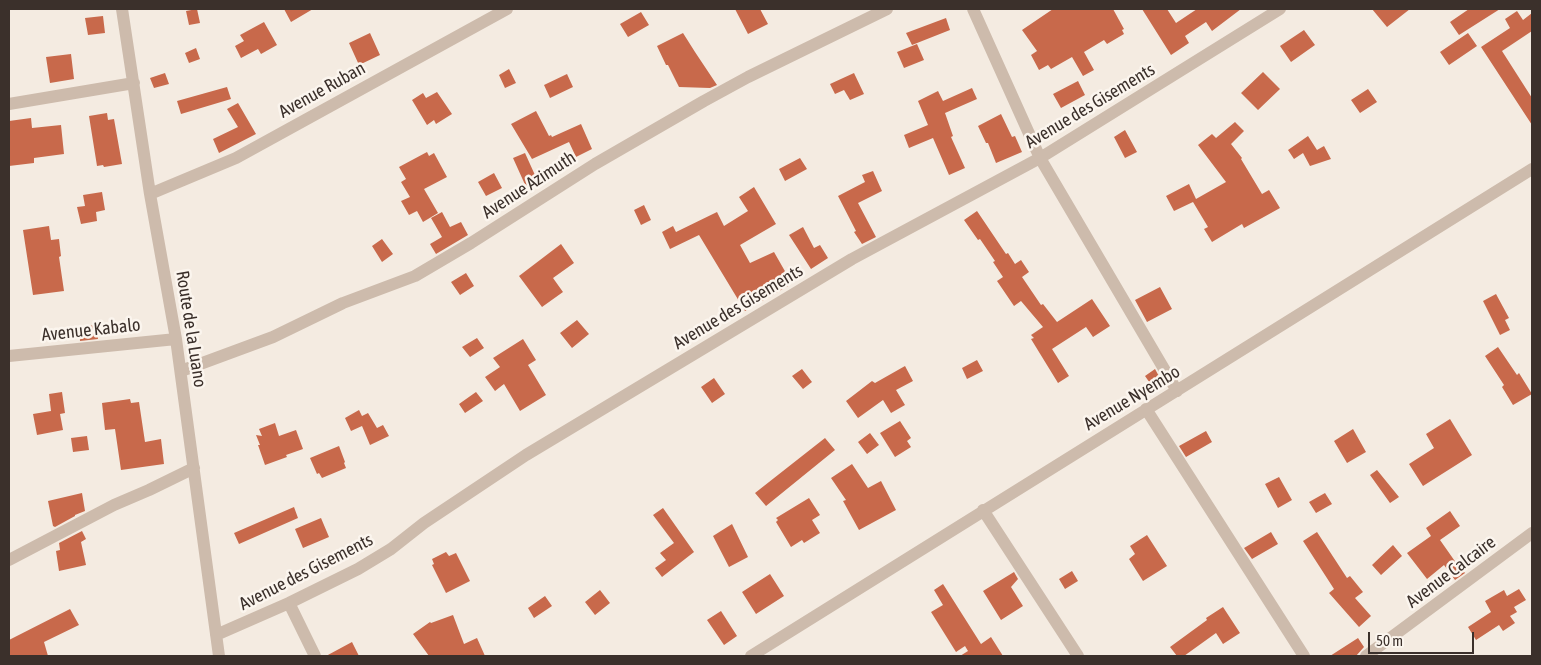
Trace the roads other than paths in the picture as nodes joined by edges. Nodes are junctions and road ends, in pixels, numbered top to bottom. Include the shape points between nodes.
1 (122, 9) edge
2 (507, 9) edge
3 (887, 9) edge
4 (973, 9) edge
5 (1280, 9) edge
6 (134, 83) junction
7 (9, 104) edge
8 (1040, 158) junction
9 (1532, 169) edge
10 (150, 194) junction
11 (176, 339) junction
12 (9, 356) edge
13 (180, 371) junction
14 (1177, 391) junction
15 (1146, 409) junction
16 (194, 468) junction
17 (983, 510) junction
18 (1532, 533) edge
19 (9, 560) edge
20 (289, 603) junction
21 (216, 635) junction
22 (219, 656) edge
23 (315, 656) edge
24 (751, 656) edge
25 (1078, 656) edge
26 (1304, 656) edge
27 (1366, 656) edge

1 - 6 street, Route de la Luano
2 - 10 street, Avenue Ruban via 236,158
3 - 13 street, Avenue Azimuth via 704,101 587,168 415,276 342,303 273,337
4 - 8 street
5 - 8 street, Avenue des Gisements
6 - 7 street
6 - 10 street, Route de la Luano
8 - 14 street
8 - 20 street, Avenue des Gisements via 852,259 526,455 391,549
9 - 14 street, Avenue Nyembo
10 - 11 street, Route de la Luano
11 - 12 street, Avenue Kabalo
11 - 13 street, Route de la Luano
13 - 16 street, Route de la Luano
14 - 15 street, Avenue Nyembo
15 - 17 street, Avenue Nyembo
15 - 26 street
16 - 19 street
16 - 21 street, Route de la Luano
17 - 24 street, Avenue Nyembo
17 - 25 street
18 - 27 street, Avenue Calcaire
20 - 21 street, Avenue des Gisements
20 - 23 street
21 - 22 street, Route de la Luano

